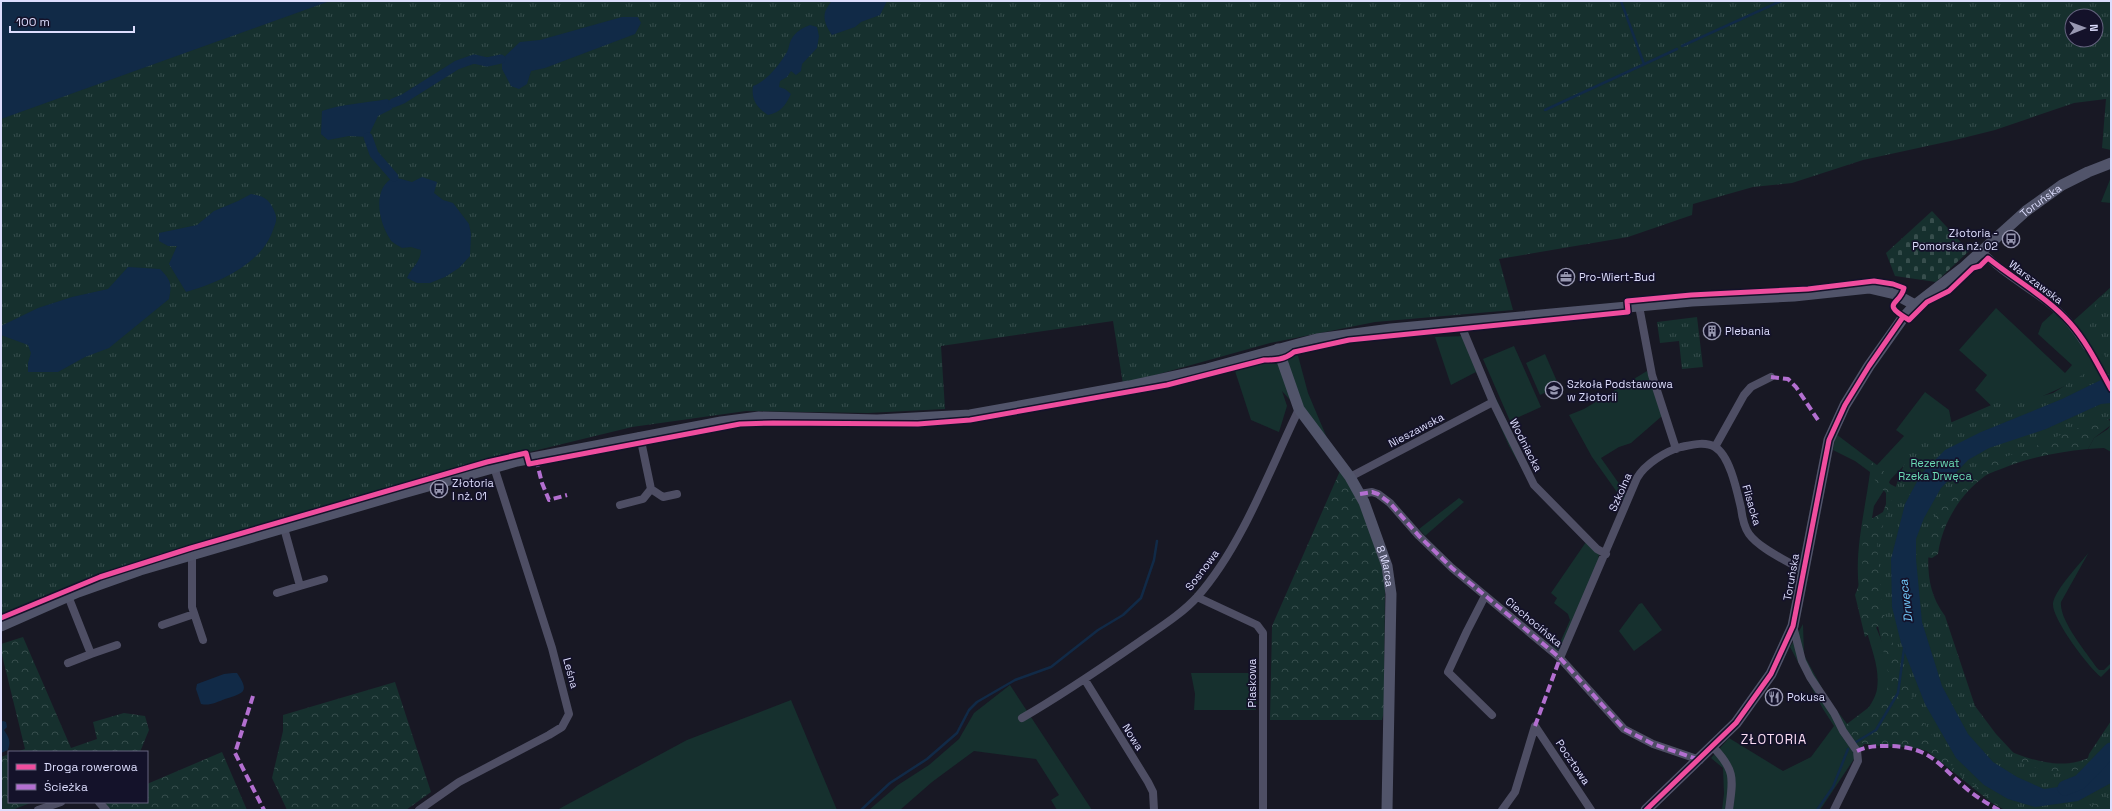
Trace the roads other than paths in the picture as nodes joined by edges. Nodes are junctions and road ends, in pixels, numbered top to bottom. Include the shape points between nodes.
1 (2111, 164) edge
2 (1982, 251) junction
3 (1915, 305) junction
4 (1639, 306) junction
5 (1460, 323) junction
6 (2088, 347) dead end
7 (1278, 350) junction
8 (1772, 377) dead end
9 (1493, 402) junction
10 (1299, 409) junction
11 (640, 436) junction
12 (1714, 447) junction
13 (1676, 448) junction
14 (494, 467) junction
15 (1350, 477) junction
16 (651, 489) junction
17 (677, 494) dead end
18 (1360, 494) junction
19 (620, 505) dead end
20 (284, 528) junction
21 (192, 554) junction
22 (1606, 554) junction
23 (1802, 570) junction
24 (324, 579) dead end
25 (300, 586) junction
26 (277, 593) dead end
27 (68, 596) junction
28 (1485, 596) junction
29 (1197, 597) junction
30 (194, 614) junction
31 (162, 625) dead end
32 (1, 626) edge
33 (1793, 626) junction
34 (203, 640) dead end
35 (117, 645) dead end
36 (91, 654) junction
37 (1560, 658) junction
38 (68, 663) dead end
39 (1085, 680) junction
40 (1492, 715) dead end
41 (1022, 718) dead end
42 (1713, 747) junction
43 (1700, 760) junction
44 (59, 803) edge
45 (38, 810) edge
46 (419, 810) edge
47 (1154, 810) edge
48 (1264, 810) edge
49 (1387, 810) edge
50 (1502, 810) edge
51 (1591, 810) edge
52 (1646, 810) edge
53 (1729, 810) edge
54 (1834, 810) edge

1 - 2 main road, Toruńska via 2088,172 2056,189 2025,212
2 - 3 main road, Toruńska
2 - 6 street, Warszawska via 1996,265 2056,309 2071,323
3 - 4 main road via 1895,294 1869,288 1794,296
3 - 23 main road, Toruńska via 1903,317 1869,366 1832,431
4 - 5 main road
4 - 13 street via 1652,375
5 - 7 main road via 1344,335
5 - 9 street, Wodniacka
7 - 10 main road, 8 Marca
7 - 11 main road via 1208,370 970,415 877,420 759,417
8 - 12 street via 1751,387 1744,395
9 - 15 street, Nieszawska
9 - 22 street, Wodniacka via 1534,485 1597,549
10 - 15 main road, 8 Marca
10 - 29 street, Sosnowa via 1239,535 1220,567
11 - 14 main road
11 - 16 street
12 - 13 street, Szkolna via 1693,444
12 - 23 street, Flisacka via 1724,456 1749,534 1766,548
13 - 22 street, Szkolna via 1641,472
14 - 20 main road
14 - 46 street, Leśna via 552,648 569,714 562,727 459,782
15 - 18 main road, 8 Marca
16 - 17 street via 663,497
16 - 19 street via 643,499
18 - 28 street, Ciechocińska via 1372,492 1390,503 1419,536
18 - 49 main road, 8 Marca via 1387,566 1391,594
20 - 21 main road
20 - 25 street
21 - 27 main road
21 - 30 street
22 - 37 street, Szkolna
23 - 33 main road, Toruńska
24 - 25 street
25 - 26 street
27 - 32 main road
27 - 36 street
28 - 37 street, Ciechocińska
28 - 40 street via 1448,672
29 - 39 street, Sosnowa via 1163,625
29 - 48 street, Piaskowa via 1257,625 1263,633
30 - 31 street
30 - 34 street
33 - 42 main road, Toruńska via 1771,674 1736,724
33 - 54 street via 1802,661 1810,677 1834,713 1843,732 1858,751 1858,761
35 - 36 street
36 - 38 street
37 - 43 street, Ciechocińska via 1624,729 1653,744
39 - 41 street, Sosnowa
39 - 47 street, Nowa via 1148,782
42 - 43 main road, Toruńska
42 - 53 street via 1726,760 1730,771 1732,784
43 - 52 main road, Toruńska
44 - 45 street
50 - 51 street, Pocztowa via 1515,792 1536,726

